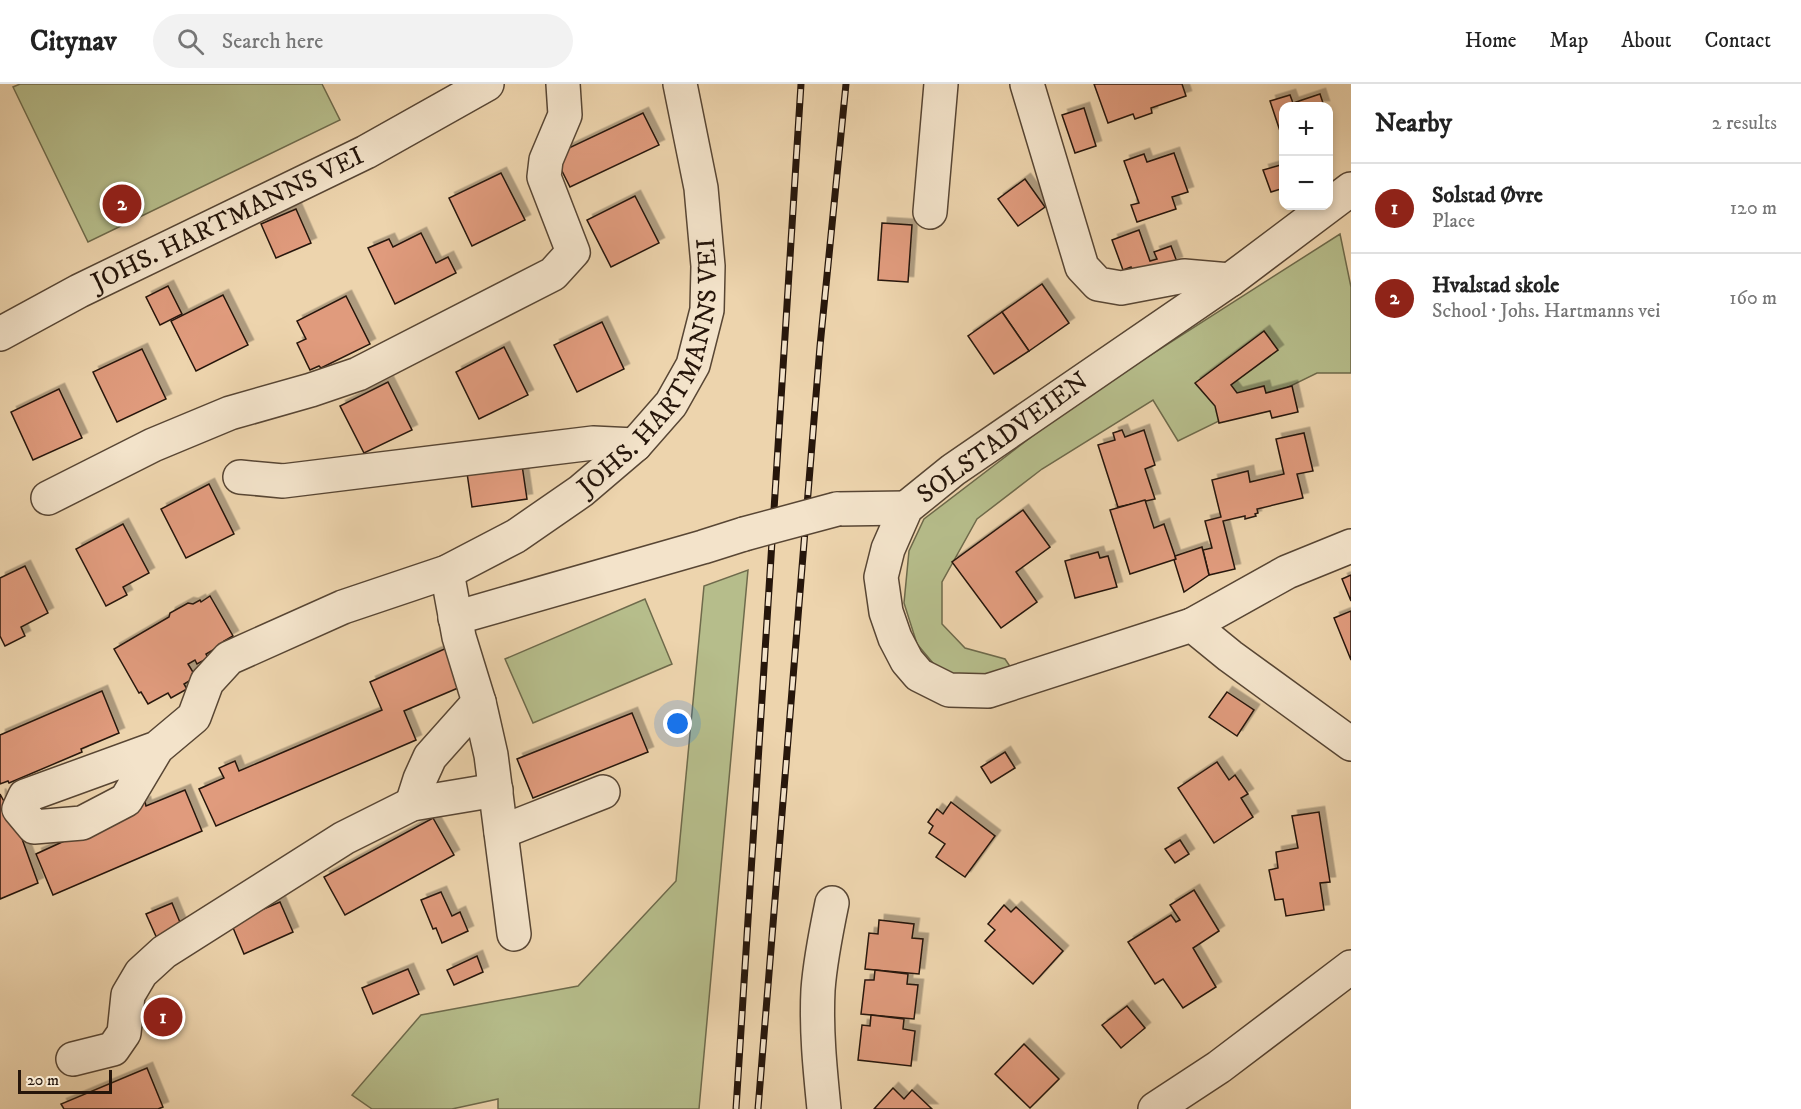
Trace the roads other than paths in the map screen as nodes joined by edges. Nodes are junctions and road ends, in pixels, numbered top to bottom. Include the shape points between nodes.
1 (487, 84) edge
2 (563, 84) edge
3 (680, 84) edge
4 (941, 84) edge
5 (1027, 84) edge
6 (1351, 189) edge
7 (930, 212) dead end
8 (1230, 280) junction
9 (0, 334) edge
10 (635, 445) junction
11 (240, 477) dead end
12 (48, 498) dead end
13 (906, 508) junction
14 (1351, 546) edge
15 (447, 572) junction
16 (455, 618) junction
17 (1192, 625) junction
18 (479, 702) junction
19 (1351, 744) edge
20 (157, 748) dead end
21 (496, 790) junction
22 (603, 792) dead end
23 (412, 804) junction
24 (501, 832) junction
25 (832, 903) dead end
26 (514, 934) dead end
27 (1351, 967) edge
28 (73, 1059) dead end
29 (825, 1109) edge
30 (1155, 1109) edge

1 - 9 street, JOHS. HARTMANNS VEI via 366,152 79,291
2 - 12 street via 565,115 546,160 544,177 573,252 553,274 358,374 230,412 153,445
3 - 10 street, JOHS. HARTMANNS VEI via 701,188 708,266 707,310 693,365 670,404
4 - 7 street
5 - 8 street via 1082,267 1098,284 1121,288 1184,276
6 - 8 street, SOLSTADVEIEN
8 - 13 street, SOLSTADVEIEN via 953,470
10 - 11 street via 593,443 283,481
10 - 15 street, JOHS. HARTMANNS VEI via 581,491 516,536
13 - 16 street, bridge via 837,509
13 - 17 street, SOLSTADVEIEN via 881,577 886,612 895,638 913,668 949,690 988,691
14 - 17 street, SOLSTADVEIEN via 1287,572
15 - 16 street
15 - 20 street, JOHS. HARTMANNS VEI via 343,607 229,658 207,681 194,717
16 - 18 street
17 - 19 street
18 - 21 street
18 - 23 street via 430,757
21 - 23 street
21 - 24 street
22 - 24 street
23 - 28 street via 344,838 164,952 141,973 129,995 124,1033 113,1049
24 - 26 street
25 - 29 street via 818,989
27 - 30 street via 1219,1067

